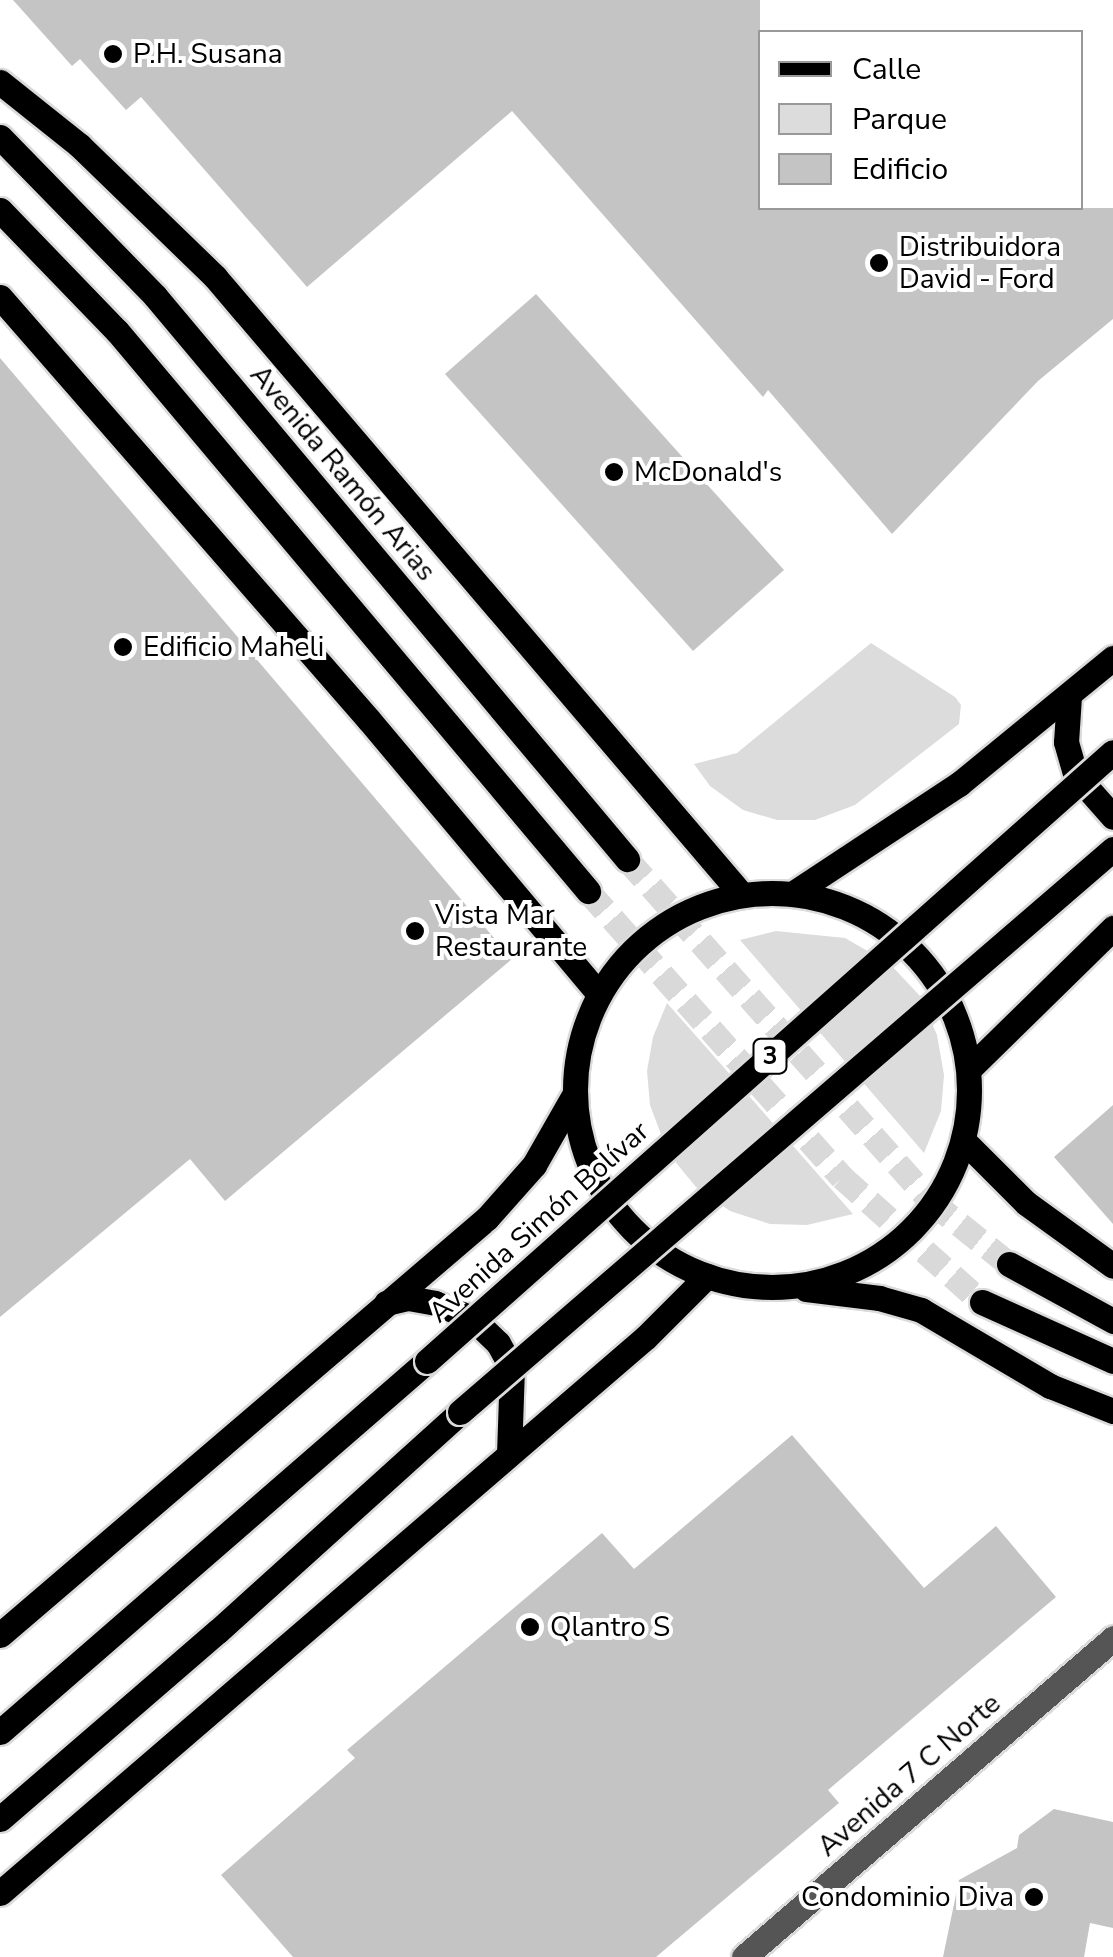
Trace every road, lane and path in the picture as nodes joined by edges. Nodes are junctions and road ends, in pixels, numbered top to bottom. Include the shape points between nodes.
1 (0, 82) edge
2 (0, 138) edge
3 (0, 210) edge
4 (0, 297) edge
5 (1113, 658) edge
6 (1068, 696) junction
7 (1113, 752) edge
8 (1113, 818) edge
9 (1113, 849) edge
10 (627, 859) tunnel mouth
11 (588, 892) tunnel mouth
12 (792, 894) junction
13 (742, 895) junction
14 (1113, 928) edge
15 (599, 994) junction
16 (969, 1069) junction
17 (574, 1096) junction
18 (963, 1140) junction
19 (1009, 1264) tunnel mouth
20 (1113, 1266) edge
21 (708, 1276) junction
22 (781, 1286) junction
23 (982, 1302) tunnel mouth
24 (386, 1303) junction
25 (1113, 1321) edge
26 (1113, 1361) edge
27 (1113, 1411) edge
28 (509, 1453) junction
29 (0, 1634) edge
30 (1113, 1638) edge
31 (0, 1732) edge
32 (0, 1819) edge
33 (0, 1893) edge
34 (744, 1957) edge

1 - 13 main road via 79,146 215,276
2 - 10 main road, Avenida Ramón Arias via 155,296
3 - 11 main road via 117,331
4 - 15 main road
5 - 6 main road
6 - 8 main road via 1066,742 1075,774
6 - 12 main road via 959,784
7 - 31 main road, Avenida Simón Bolívar / 3, bridge
9 - 32 main road, 3, bridge
12 - 13 main road
12 - 16 main road via 830,901 897,938 946,996
13 - 15 main road via 684,914 636,947
14 - 16 main road
15 - 17 main road via 580,1043
16 - 18 main road
17 - 21 main road via 585,1154 613,1206 654,1248
17 - 24 main road via 534,1165 498,1205
18 - 20 main road via 1026,1203
18 - 22 main road via 933,1204 882,1253 850,1270
19 - 25 main road
21 - 22 main road
21 - 28 main road
22 - 27 main road via 921,1310 1050,1386
23 - 26 main road
24 - 28 main road via 435,1303 472,1318 498,1342 512,1368
24 - 29 main road
28 - 33 main road
30 - 34 street, Avenida 7 C Norte

